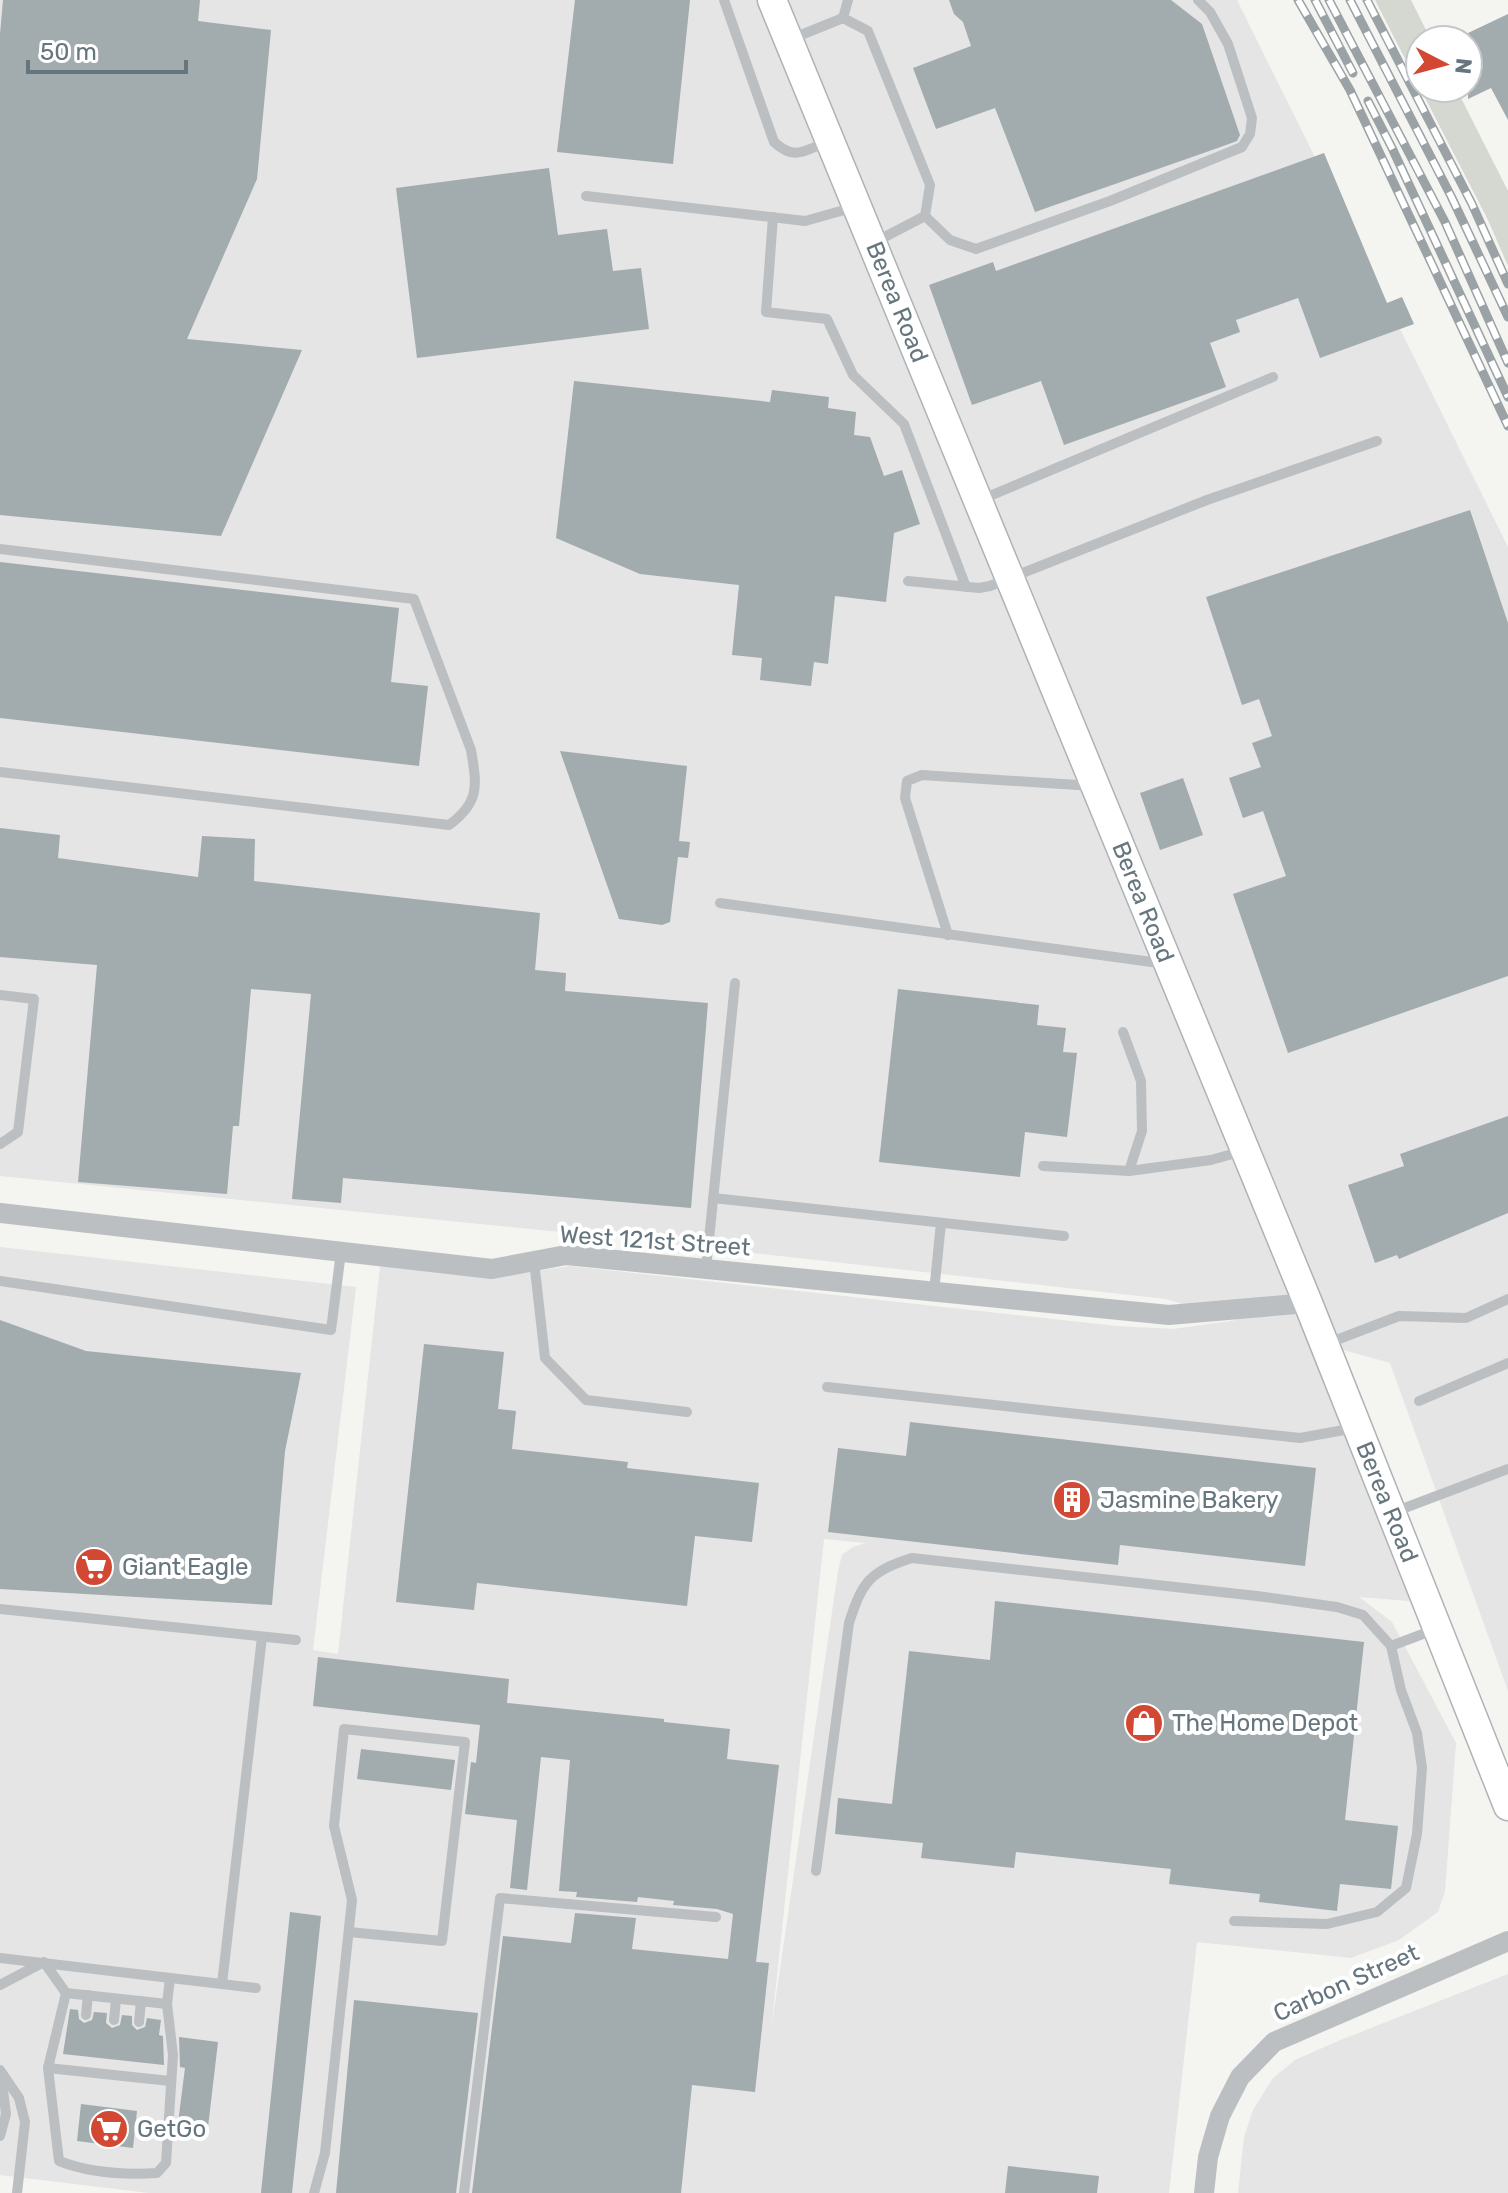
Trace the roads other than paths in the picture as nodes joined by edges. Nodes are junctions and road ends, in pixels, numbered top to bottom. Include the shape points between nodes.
1 (724, 0) edge
2 (772, 0) edge
3 (848, 0) edge
4 (1198, 0) edge
5 (843, 18) junction
6 (789, 40) junction
7 (830, 141) junction
8 (586, 196) dead end
9 (857, 206) junction
10 (925, 216) junction
11 (773, 217) junction
12 (872, 243) junction
13 (1273, 377) dead end
14 (1377, 441) dead end
15 (978, 501) junction
16 (0, 549) edge
17 (1010, 579) junction
18 (908, 581) dead end
19 (966, 587) junction
20 (0, 772) edge
21 (1095, 786) junction
22 (720, 903) dead end
23 (948, 935) junction
24 (1168, 964) junction
25 (735, 983) dead end
26 (0, 995) edge
27 (1123, 1032) dead end
28 (0, 1144) edge
29 (1245, 1151) junction
30 (1043, 1166) dead end
31 (1129, 1171) junction
32 (713, 1198) junction
33 (0, 1213) edge
34 (941, 1223) junction
35 (1064, 1236) dead end
36 (341, 1252) junction
37 (534, 1261) junction
38 (706, 1269) junction
39 (0, 1281) edge
40 (934, 1292) junction
41 (1508, 1299) edge
42 (1308, 1303) junction
43 (1324, 1344) junction
44 (1508, 1363) edge
45 (827, 1387) dead end
46 (1419, 1401) dead end
47 (687, 1412) dead end
48 (1357, 1427) junction
49 (1508, 1469) edge
50 (1392, 1513) junction
51 (0, 1609) edge
52 (1437, 1629) junction
53 (262, 1637) junction
54 (296, 1640) dead end
55 (1391, 1646) junction
56 (1508, 1806) edge
57 (816, 1871) dead end
58 (716, 1917) dead end
59 (1234, 1921) dead end
60 (349, 1932) junction
61 (1508, 1941) edge
62 (0, 1958) edge
63 (44, 1962) junction
64 (170, 1978) junction
65 (222, 1984) junction
66 (0, 1985) edge
67 (256, 1988) dead end
68 (66, 1993) junction
69 (88, 1995) junction
70 (116, 1999) junction
71 (141, 2001) junction
72 (167, 2004) junction
73 (86, 2015) dead end
74 (114, 2020) dead end
75 (139, 2022) dead end
76 (81, 2057) dead end
77 (134, 2064) dead end
78 (48, 2068) junction
79 (0, 2071) edge
80 (80, 2071) junction
81 (132, 2077) junction
82 (170, 2081) junction
83 (0, 2136) edge
84 (17, 2193) edge
85 (314, 2193) edge
86 (464, 2193) edge
87 (1204, 2193) edge

1 - 7 lane via 774,142 786,153 797,154
2 - 6 main road, Berea Road
3 - 5 lane
4 - 10 lane via 1228,44 1252,118 1242,147 976,249 950,240
5 - 6 lane
5 - 10 lane via 868,31 930,185
6 - 7 main road, Berea Road
7 - 9 main road, Berea Road
8 - 11 lane
9 - 11 lane via 805,221
9 - 12 main road, Berea Road
10 - 12 lane
11 - 19 lane via 766,312 827,319 853,375 904,424
12 - 15 main road, Berea Road
13 - 15 lane
14 - 17 lane via 1207,500
15 - 17 main road, Berea Road
16 - 20 lane via 414,599 471,750 475,774 467,812 449,825
17 - 19 lane
17 - 21 main road, Berea Road
18 - 19 lane
21 - 23 lane via 922,775 907,781 905,798
21 - 24 main road, Berea Road
22 - 23 lane
23 - 24 lane
24 - 29 main road, Berea Road
25 - 32 lane
26 - 28 lane via 34,999 18,1132
27 - 31 lane via 1141,1081 1142,1131
29 - 31 lane
29 - 42 main road, Berea Road
30 - 31 lane
32 - 34 lane
32 - 38 lane
33 - 36 street, West 121st Street
34 - 35 lane
34 - 40 lane
36 - 37 street, West 121st Street via 492,1269
36 - 39 lane via 331,1330
37 - 38 street, West 121st Street via 566,1255
37 - 47 lane via 545,1358 586,1400
38 - 40 street, West 121st Street
40 - 42 street, West 121st Street via 1169,1315
41 - 43 lane via 1466,1318 1399,1316
42 - 43 main road, Berea Road
43 - 48 main road, Berea Road
44 - 46 lane
45 - 48 lane via 1300,1438
48 - 50 main road, Berea Road
49 - 50 lane
50 - 52 main road, Berea Road
51 - 53 lane
52 - 55 lane
52 - 56 main road, Berea Road
53 - 54 lane
53 - 65 lane
55 - 57 lane via 1363,1615 1337,1607 912,1558 890,1565 860,1590 849,1623
55 - 59 lane via 1422,1768 1406,1888 1377,1912 1327,1924
58 - 86 lane via 500,1898
60 - 60 lane via 352,1900 334,1826 344,1729 465,1742 442,1941
60 - 85 lane via 325,2153
61 - 87 street, Carbon Street via 1274,2042 1240,2077 1220,2116
62 - 63 lane
63 - 64 lane
63 - 66 lane
63 - 68 lane
64 - 65 lane
64 - 72 lane
65 - 67 lane
68 - 69 lane
68 - 78 lane
69 - 70 lane
69 - 73 lane
70 - 71 lane
70 - 74 lane
71 - 72 lane
71 - 75 lane
72 - 82 lane via 173,2055
76 - 80 lane
77 - 81 lane
78 - 80 lane
78 - 82 lane via 59,2161 88,2169 157,2173 166,2163
79 - 83 lane via 6,2114
79 - 84 lane via 19,2098 25,2122
80 - 81 lane via 108,2068
81 - 82 lane

